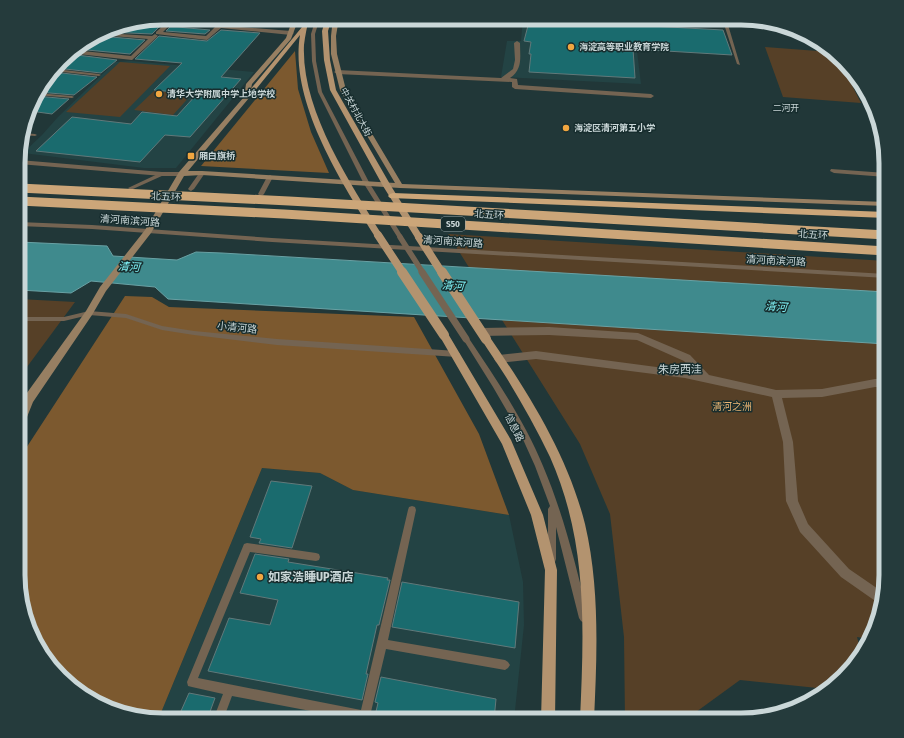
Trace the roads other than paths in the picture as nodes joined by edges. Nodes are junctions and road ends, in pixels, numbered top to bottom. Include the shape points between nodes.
1 (166, 25) edge
2 (212, 25) edge
3 (294, 25) edge
4 (304, 25) edge
5 (316, 25) edge
6 (327, 25) edge
7 (334, 25) edge
8 (726, 25) edge
9 (220, 26) junction
10 (303, 28) junction
11 (158, 33) junction
12 (291, 33) junction
13 (112, 35) edge
14 (153, 38) junction
15 (517, 43) dead end
16 (80, 53) edge
17 (739, 64) dead end
18 (60, 71) edge
19 (337, 72) junction
20 (99, 75) dead end
21 (501, 80) junction
22 (43, 95) edge
23 (247, 96) junction
24 (651, 96) dead end
25 (72, 97) dead end
26 (28, 134) edge
27 (35, 135) dead end
28 (25, 163) edge
29 (834, 171) dead end
30 (202, 173) junction
31 (162, 174) junction
32 (182, 174) junction
33 (879, 174) edge
34 (270, 177) junction
35 (346, 183) junction
36 (367, 184) junction
37 (387, 186) junction
38 (400, 186) junction
39 (25, 188) edge
40 (131, 188) dead end
41 (191, 189) dead end
42 (261, 194) dead end
43 (393, 196) junction
44 (25, 201) edge
45 (879, 204) edge
46 (879, 216) edge
47 (25, 224) edge
48 (148, 231) junction
49 (879, 235) edge
50 (879, 251) edge
51 (879, 276) edge
52 (89, 313) junction
53 (25, 319) edge
54 (484, 335) junction
55 (457, 354) junction
56 (500, 359) junction
57 (705, 378) junction
58 (879, 383) edge
59 (776, 394) junction
60 (25, 408) edge
61 (551, 501) junction
62 (412, 510) dead end
63 (316, 557) dead end
64 (552, 570) junction
65 (877, 596) edge
66 (382, 644) junction
67 (590, 644) junction
68 (504, 665) dead end
69 (229, 690) junction
70 (221, 713) edge
71 (349, 713) edge
72 (366, 713) edge
73 (548, 713) edge
74 (587, 713) edge

1 - 11 street
2 - 9 street
3 - 12 street
4 - 10 main road
5 - 36 lane via 313,34 314,61 320,92
6 - 37 main road, 中关村北大街 via 327,60 333,90
7 - 19 street
8 - 17 lane
9 - 11 street via 207,38
9 - 12 street
10 - 23 main road
10 - 35 main road via 302,63 307,94 319,127
11 - 14 street
12 - 23 street via 249,84
13 - 14 street
14 - 16 street via 132,58
15 - 21 street via 517,67 512,75
18 - 20 lane
19 - 21 street
19 - 38 street via 343,90
21 - 24 street via 515,80 515,87
22 - 25 lane
23 - 32 street
26 - 27 lane
28 - 31 street
29 - 33 street
30 - 32 street
30 - 34 street
30 - 41 lane
31 - 32 street
31 - 40 lane
32 - 48 street
34 - 35 street
34 - 42 lane
35 - 36 street
35 - 55 main road, 信息路, bridge
36 - 37 street
36 - 61 lane, 信息路, bridge via 509,408 540,468
37 - 38 street
37 - 43 main road
38 - 45 street
39 - 49 highway, 北五环 / S50, bridge
43 - 46 highway
43 - 54 main road, bridge
44 - 50 highway, 北五环 / S50, bridge via 284,214
47 - 48 lane, 清河南滨河路
48 - 51 lane, 清河南滨河路
48 - 52 street via 103,288
52 - 53 lane, 小清河路 via 64,319
52 - 55 lane, 小清河路 via 126,316 162,328 194,333 277,342
52 - 60 street
54 - 56 main road
54 - 57 street via 550,331 638,337 686,358
55 - 64 main road, 信息路 via 507,443 537,515
56 - 57 street via 536,355
56 - 67 main road via 557,461 571,497 581,538 588,588
57 - 59 street
58 - 59 street via 822,393
59 - 65 street via 788,442 792,501 804,528 845,573
61 - 64 lane
61 - 67 lane, 信息路 via 567,550
62 - 66 lane
63 - 69 lane via 246,548 192,682
64 - 73 main road, 信息路
66 - 68 lane
66 - 72 lane
67 - 74 main road
69 - 70 lane
69 - 71 lane

